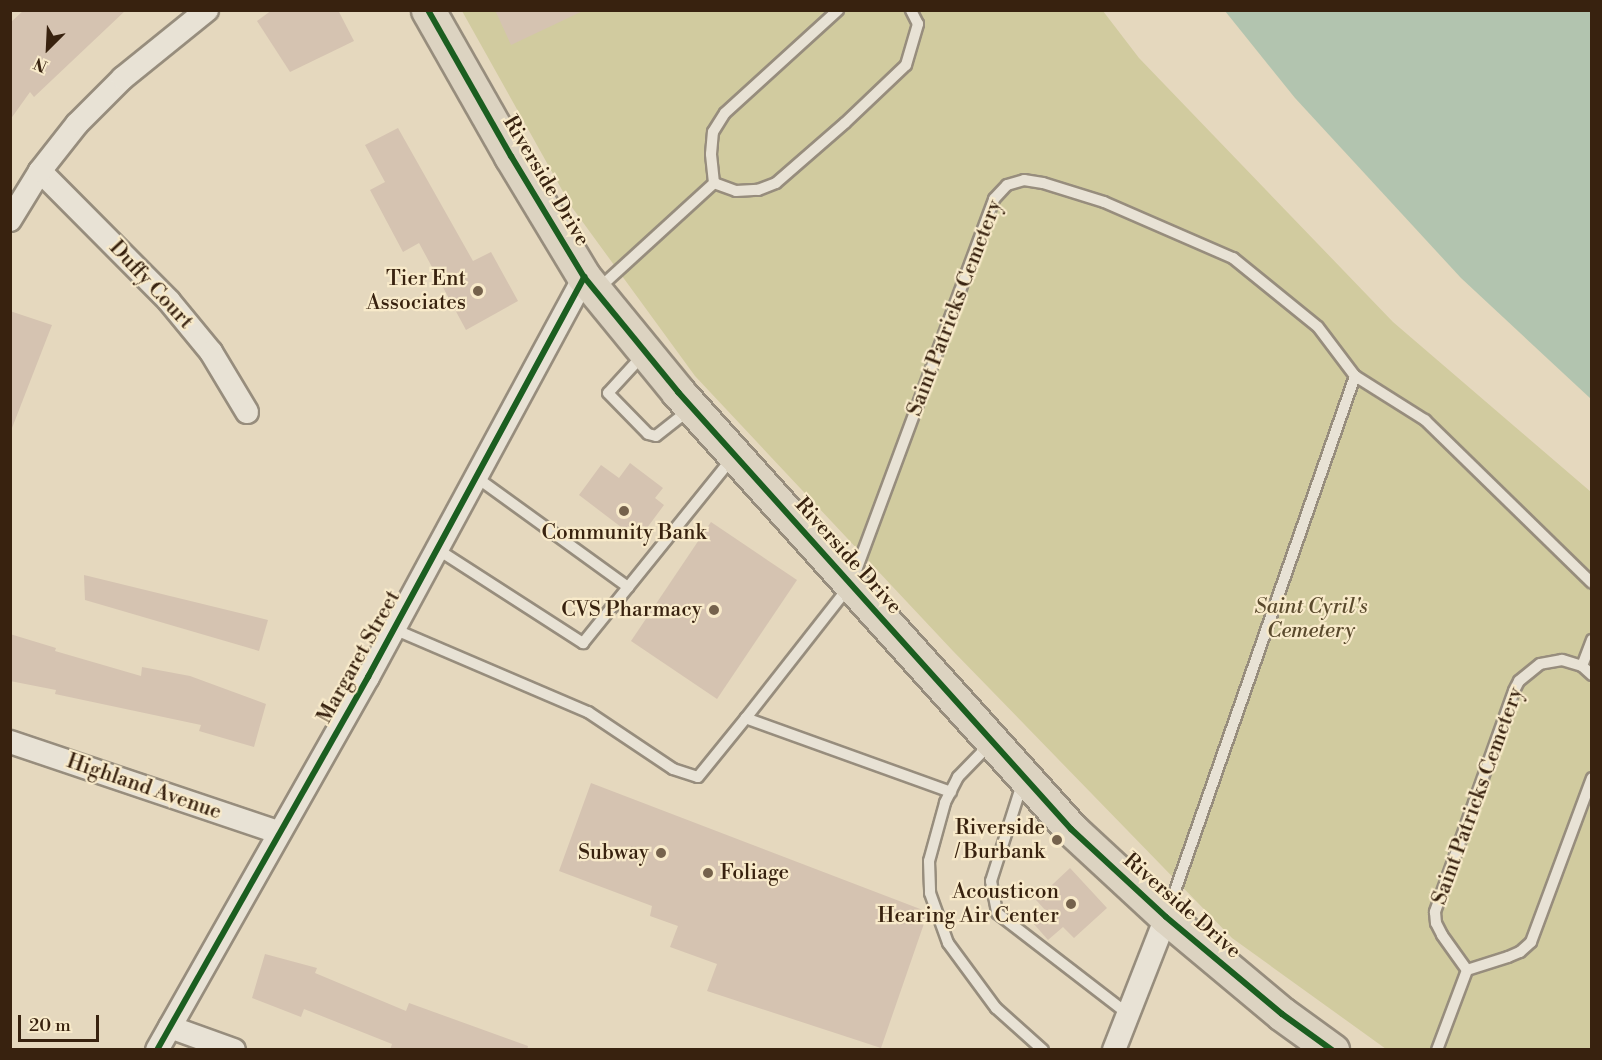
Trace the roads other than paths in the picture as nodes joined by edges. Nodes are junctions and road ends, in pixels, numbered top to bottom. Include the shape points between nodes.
1 (207, 10) edge
2 (428, 10) edge
3 (838, 10) edge
4 (911, 10) edge
5 (40, 171) junction
6 (714, 183) junction
7 (10, 220) edge
8 (590, 284) junction
9 (645, 352) junction
10 (1355, 376) junction
11 (692, 408) junction
12 (247, 412) dead end
13 (735, 455) junction
14 (476, 477) junction
15 (437, 549) junction
16 (1592, 583) edge
17 (850, 584) junction
18 (628, 587) junction
19 (393, 629) junction
20 (1592, 640) edge
21 (1582, 666) junction
22 (1592, 675) edge
23 (746, 717) junction
24 (10, 742) edge
25 (993, 742) junction
26 (1024, 777) junction
27 (1592, 778) edge
28 (951, 792) junction
29 (278, 832) junction
30 (1166, 916) junction
31 (1467, 970) junction
32 (1128, 1014) junction
33 (170, 1027) junction
34 (157, 1050) edge
35 (234, 1050) edge
36 (1044, 1050) edge
37 (1114, 1050) edge
38 (1332, 1050) edge
39 (1437, 1050) edge

1 - 5 street via 123,78 77,124
2 - 8 main road, Riverside Drive
3 - 6 lane via 725,113 713,132
4 - 6 lane via 918,24 906,65 819,146 776,183 758,190 736,191
5 - 7 street
5 - 12 street, Duffy Court via 169,301 211,352
6 - 8 lane
8 - 9 main road, Riverside Drive
8 - 14 street, Margaret Street
9 - 11 main road, Riverside Drive
9 - 11 lane via 608,393 648,434 656,436
10 - 16 lane, Saint Patricks Cemetery via 1425,420
10 - 17 lane, Saint Patricks Cemetery via 1318,327 1233,258 1104,202 1043,183 1024,180 1007,185 994,199
10 - 30 lane
11 - 13 main road, Riverside Drive
13 - 17 main road, Riverside Drive
13 - 18 lane
14 - 15 street, Margaret Street
14 - 18 lane
15 - 18 lane via 583,644
15 - 19 street, Margaret Street
17 - 23 lane, Saint Patricks Cemetery
17 - 25 main road, Riverside Drive
19 - 23 lane, Saint Patricks Cemetery via 588,712 673,769 698,777
19 - 29 street, Margaret Street
20 - 21 lane
21 - 22 lane
21 - 31 lane, Saint Patricks Cemetery via 1562,660 1540,664 1519,681 1514,691 1435,912 1439,929
23 - 28 lane
24 - 29 street, Highland Avenue
25 - 26 main road, Riverside Drive
25 - 28 lane via 958,777
26 - 30 main road, Riverside Drive via 1071,829
26 - 32 lane via 991,881 997,913
27 - 31 lane via 1531,942 1509,957
28 - 36 lane via 929,861 930,893 948,943 996,1008
29 - 33 street, Margaret Street
30 - 32 street
30 - 38 main road, Riverside Drive via 1282,1014
31 - 39 lane
32 - 37 street
33 - 34 street, Margaret Street
33 - 35 street

